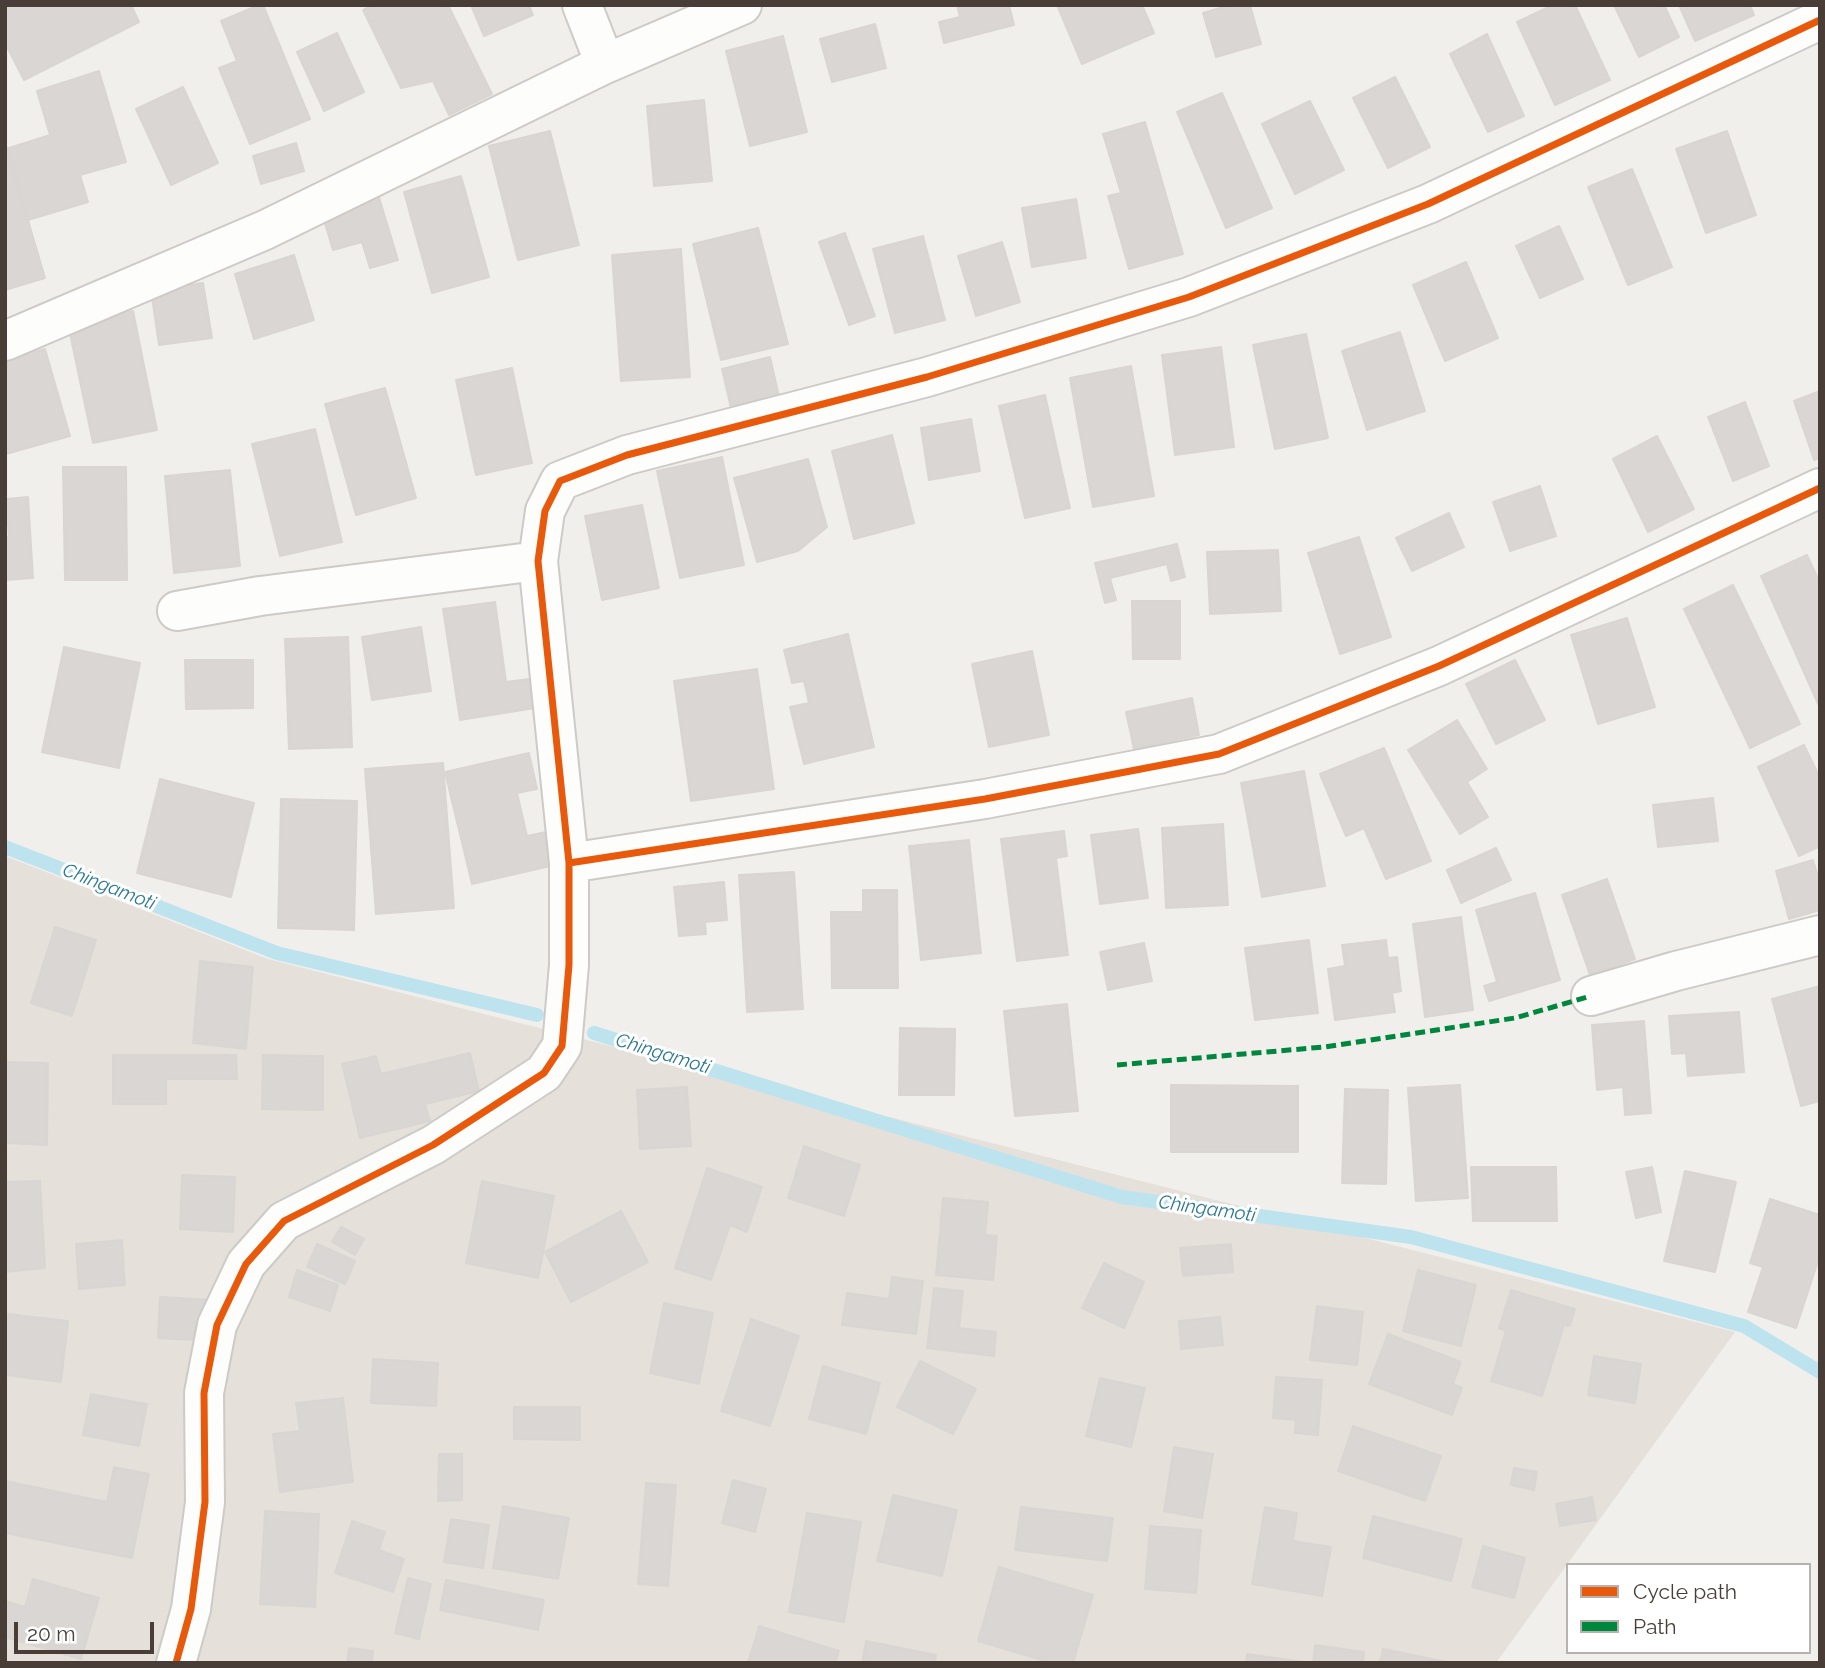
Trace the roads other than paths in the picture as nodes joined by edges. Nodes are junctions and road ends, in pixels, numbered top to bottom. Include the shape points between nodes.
1 (582, 5) edge
2 (742, 5) edge
3 (1820, 20) edge
4 (605, 64) junction
5 (5, 341) edge
6 (1820, 488) edge
7 (538, 561) junction
8 (177, 611) dead end
9 (569, 863) junction
10 (1820, 935) edge
11 (1591, 996) dead end
12 (176, 1663) edge

1 - 4 street
2 - 4 street
3 - 7 street via 1428,205 1189,297 927,377 627,455 560,481 545,511
4 - 5 street via 265,230
6 - 9 street via 1440,666 1219,754 985,799
7 - 8 street
7 - 9 street
9 - 12 street via 569,965 562,1046 544,1073 433,1145 284,1221 246,1264 217,1325 204,1393 205,1502 191,1609
10 - 11 street

